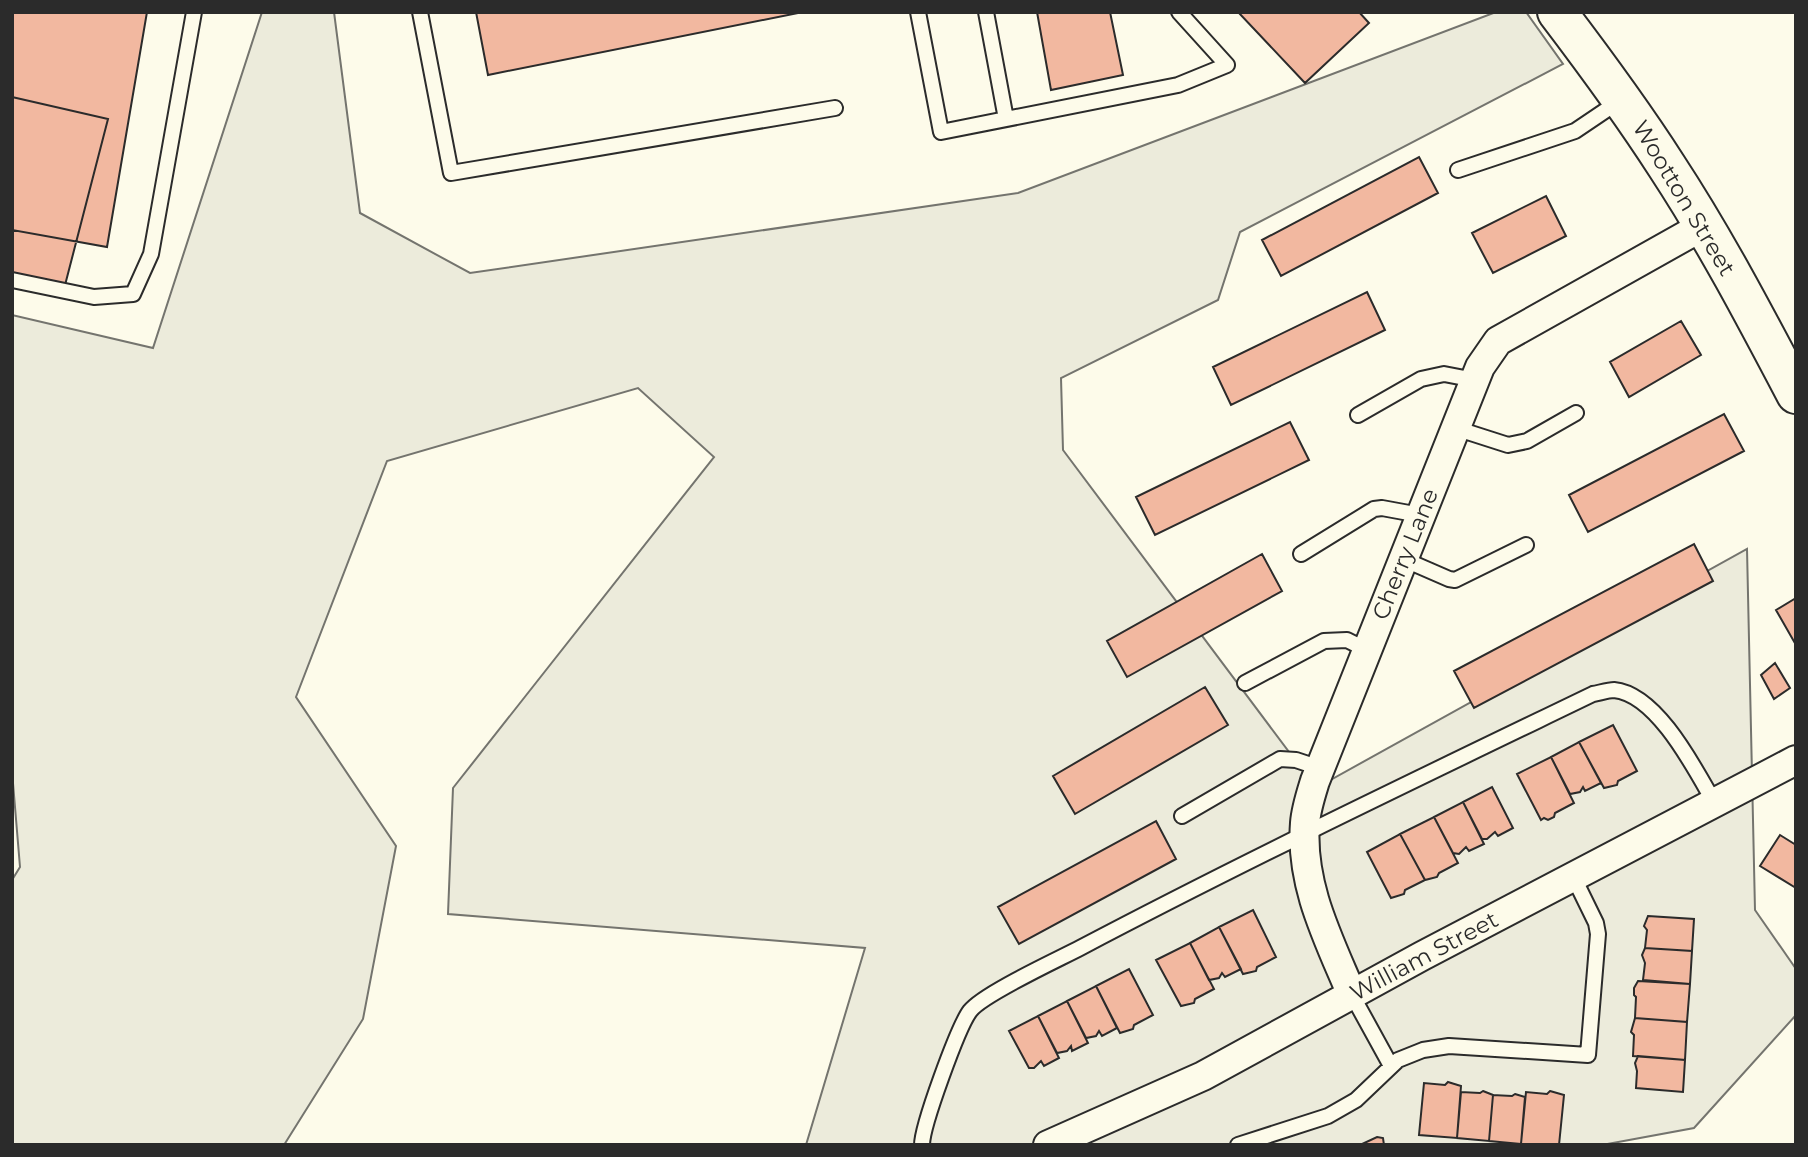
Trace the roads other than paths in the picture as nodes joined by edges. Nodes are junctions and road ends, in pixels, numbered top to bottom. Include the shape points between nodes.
1 (194, 12) edge
2 (420, 12) edge
3 (918, 12) edge
4 (986, 12) edge
5 (1179, 12) edge
6 (1557, 12) edge
7 (1623, 99) junction
8 (835, 108) dead end
9 (1006, 119) junction
10 (1458, 170) dead end
11 (1703, 226) junction
12 (12, 280) edge
13 (1475, 380) junction
14 (1796, 394) edge
15 (1576, 413) dead end
16 (1358, 415) dead end
17 (1455, 428) junction
18 (1420, 516) junction
19 (1526, 545) dead end
20 (1301, 554) dead end
21 (1403, 559) junction
22 (1367, 650) junction
23 (1245, 683) dead end
24 (1796, 760) edge
25 (1320, 768) junction
26 (1714, 802) junction
27 (1182, 816) dead end
28 (1305, 834) junction
29 (1573, 876) junction
30 (1352, 995) junction
31 (1391, 1066) junction
32 (922, 1145) edge
33 (1048, 1145) edge
34 (1238, 1145) edge

1 - 12 lane via 151,254 133,294 94,298
2 - 8 lane via 451,173
3 - 9 lane via 941,132
4 - 9 lane
5 - 9 lane via 1227,65 1178,85
6 - 7 street, Wootton Street
7 - 10 lane via 1575,131
7 - 11 street, Wootton Street
11 - 13 street, Cherry Lane via 1498,341
11 - 14 street, Wootton Street
13 - 16 lane via 1444,374 1420,379
13 - 17 street, Cherry Lane
15 - 17 lane via 1527,440 1508,445
17 - 18 street, Cherry Lane
18 - 20 lane via 1374,509
18 - 21 street, Cherry Lane
19 - 21 lane via 1455,580
21 - 22 street, Cherry Lane
22 - 23 lane via 1347,640 1324,641
22 - 25 street, Cherry Lane
24 - 26 street, William Street
25 - 27 lane via 1280,759
25 - 28 street, Cherry Lane
26 - 28 lane via 1661,719 1631,696 1614,690 1593,694
26 - 29 street, William Street
28 - 30 street, Cherry Lane via 1305,863 1314,904
28 - 32 lane via 1097,939 970,1010 932,1105
29 - 30 street, William Street
29 - 31 lane via 1598,934 1588,1055 1449,1046 1423,1050
30 - 31 lane
30 - 33 street, William Street via 1203,1076
31 - 34 lane via 1356,1100 1328,1116

